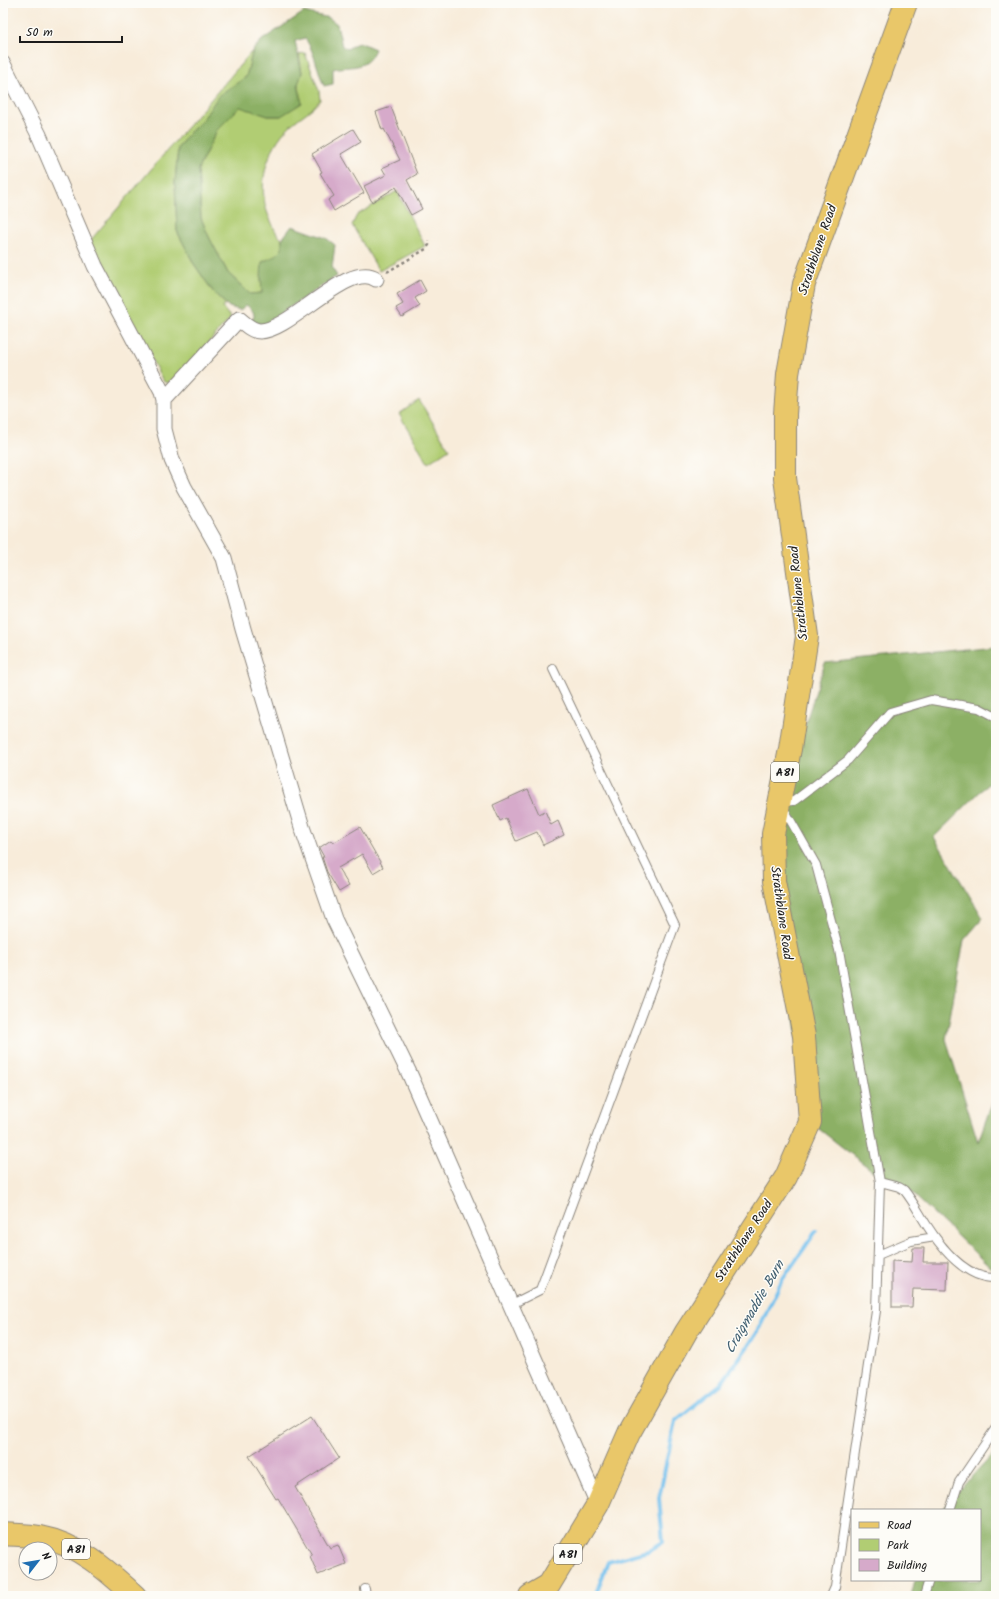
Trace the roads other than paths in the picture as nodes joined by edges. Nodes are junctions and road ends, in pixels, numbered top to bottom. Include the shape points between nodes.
1 (906, 3) edge
2 (3, 64) edge
3 (376, 279) road end
4 (164, 400) junction
5 (553, 669) dead end
6 (996, 717) edge
7 (880, 1182) junction
8 (935, 1238) junction
9 (878, 1255) junction
10 (994, 1278) dead end
11 (510, 1304) junction
12 (995, 1429) edge
13 (598, 1504) junction
14 (950, 1509) edge
15 (3, 1534) edge
16 (929, 1581) edge
17 (135, 1596) edge
18 (530, 1596) edge
19 (831, 1596) edge
20 (924, 1596) edge

1 - 13 main road, Strathblane Road / A81 via 804,284 785,414 785,478 806,636 790,749 773,834 774,881 804,1036 810,1122 786,1177 686,1332 629,1433
2 - 4 street via 39,135 95,266
3 - 4 street via 371,275 363,275 334,288 274,328 254,330 239,319
4 - 11 street via 164,429 172,460 224,558 242,630 302,827 334,919 410,1075
5 - 11 lane via 675,925 540,1290
6 - 7 lane via 979,708 931,700 890,712 848,760 794,801 780,802 816,865 839,950
7 - 8 lane via 904,1190
7 - 9 lane
8 - 9 lane via 911,1241
8 - 10 lane via 968,1270 984,1278
9 - 19 lane via 876,1311 835,1587
11 - 13 street
12 - 14 lane via 959,1482
13 - 18 main road, Strathblane Road / A81 via 549,1585
15 - 17 main road, A81 via 40,1537 79,1550
16 - 20 lane

